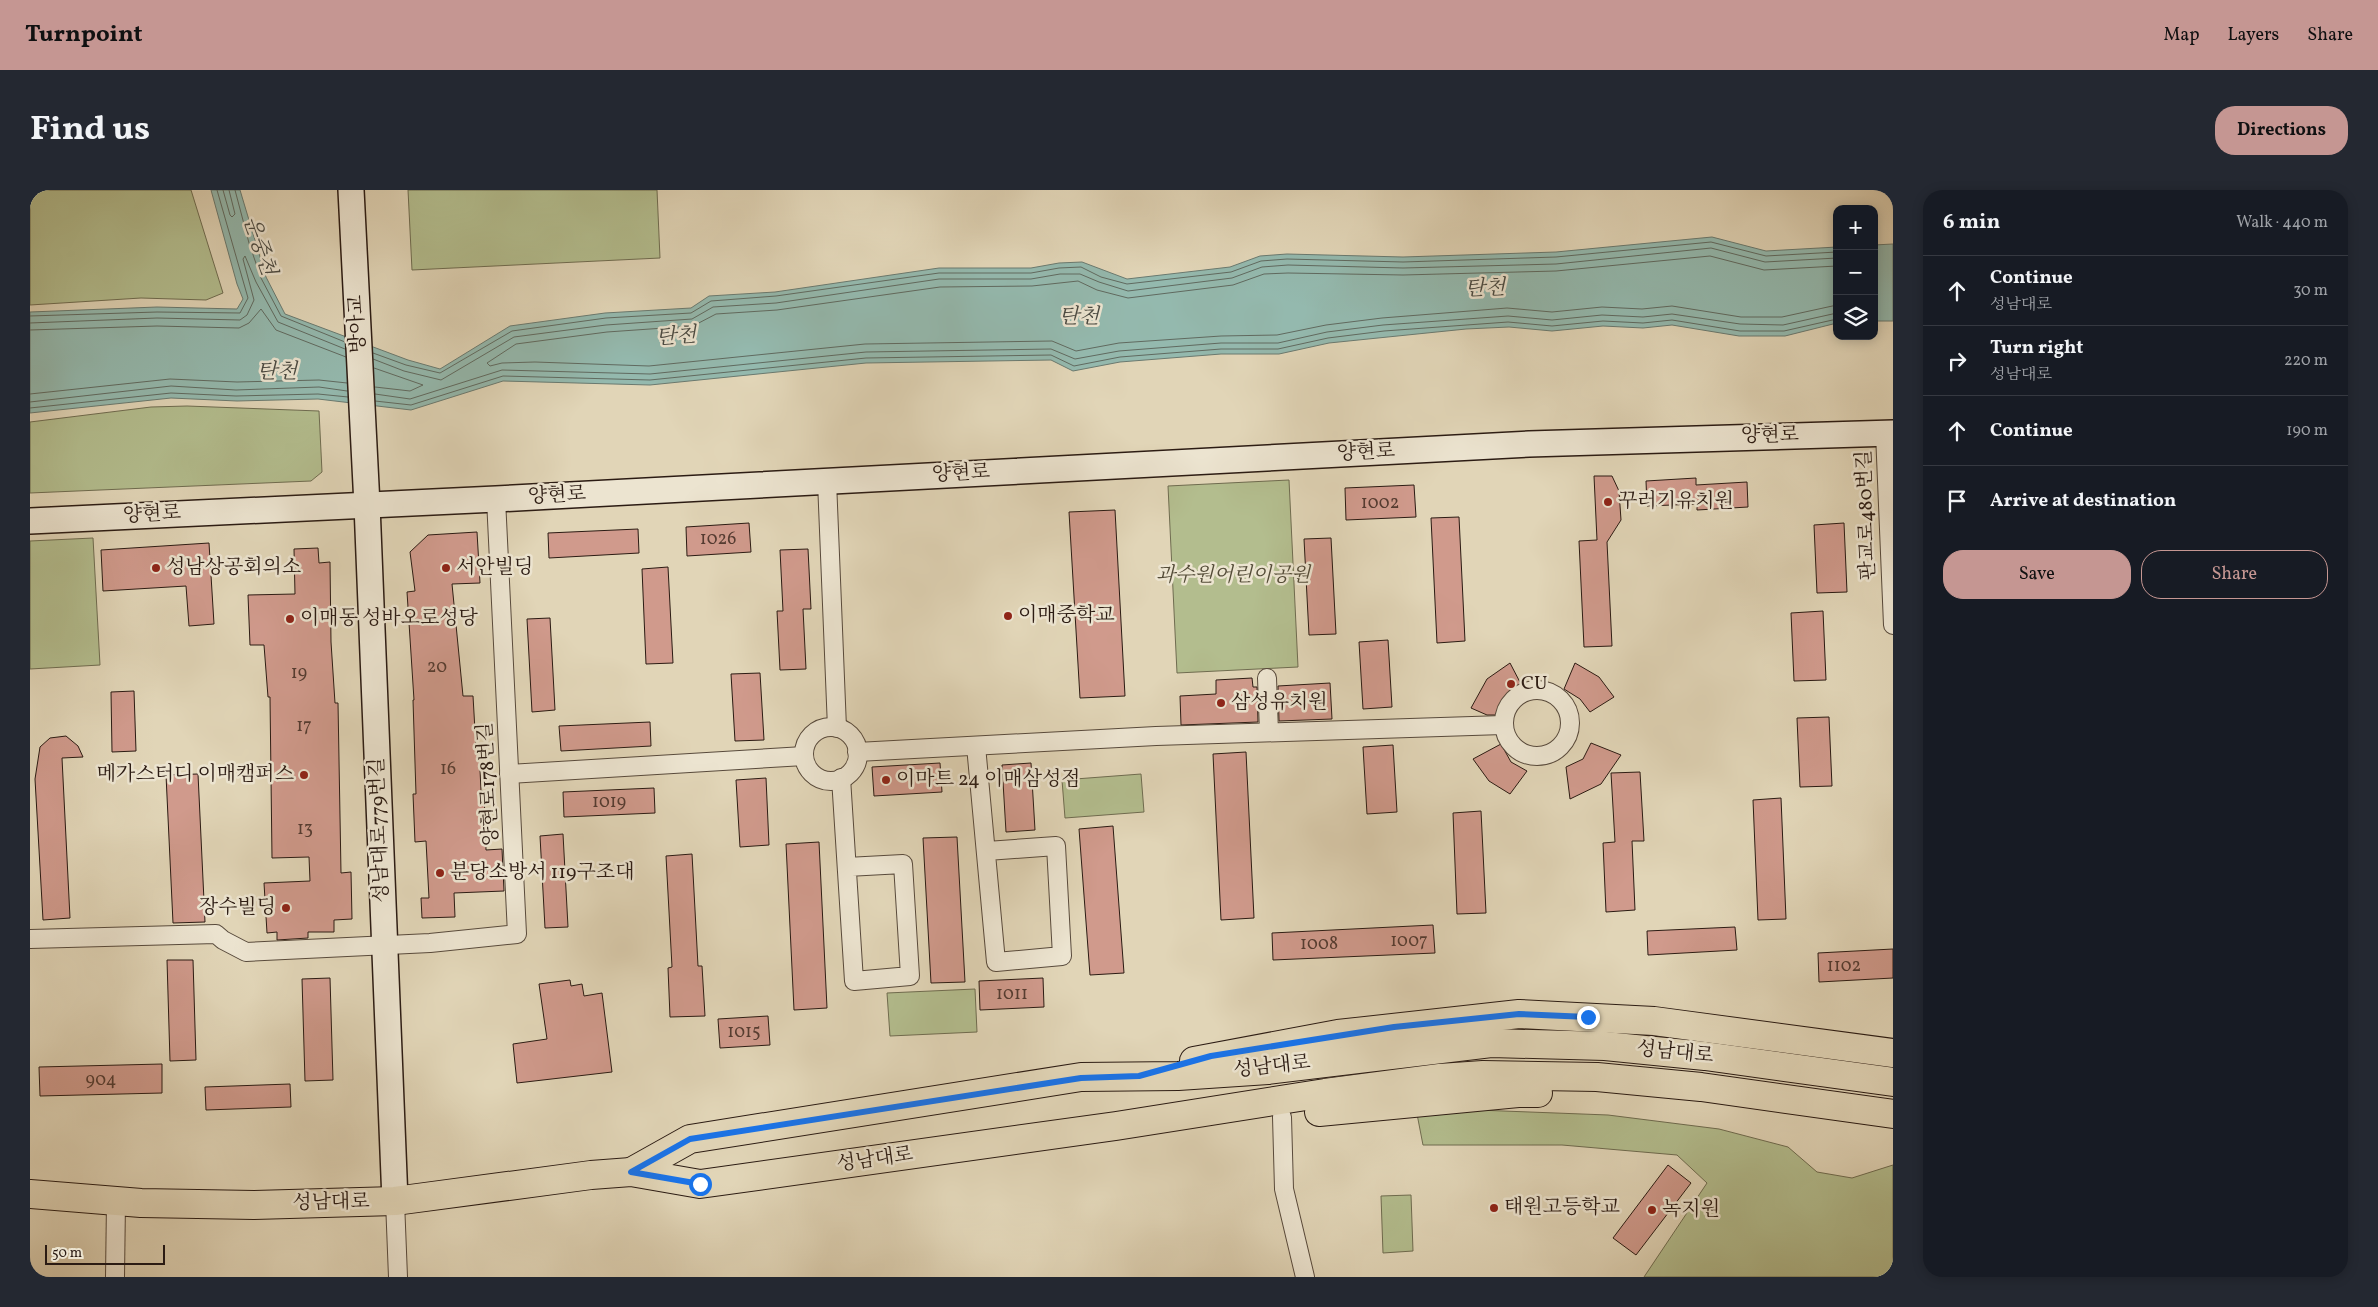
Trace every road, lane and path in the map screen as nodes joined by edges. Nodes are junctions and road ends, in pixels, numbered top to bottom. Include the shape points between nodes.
1 (351, 190) edge
2 (1889, 433) edge
3 (364, 459) joint
4 (827, 482) junction
5 (496, 499) junction
6 (367, 505) junction
7 (30, 521) edge
8 (1893, 625) edge
9 (1267, 678) dead end
10 (1503, 726) dead end
11 (837, 728) junction
12 (1269, 732) junction
13 (976, 746) junction
14 (858, 752) junction
15 (804, 756) junction
16 (509, 774) junction
17 (841, 778) junction
18 (987, 851) junction
19 (847, 867) junction
20 (30, 939) edge
21 (385, 944) junction
22 (1893, 1053) edge
23 (1139, 1076) junction
24 (1893, 1082) edge
25 (1893, 1114) edge
26 (1282, 1117) junction
27 (1116, 1126) junction
28 (1893, 1132) edge
29 (631, 1172) junction
30 (30, 1194) edge
31 (116, 1202) junction
32 (395, 1202) junction
33 (115, 1277) edge
34 (398, 1277) edge
35 (1305, 1277) edge

1 - 3 main road, 방아교
2 - 4 main road, 양현로 via 1529,444
2 - 8 street, 판교로480번길
3 - 6 main road, 성남대로779번길
4 - 5 main road, 양현로
4 - 11 street
5 - 6 main road, 양현로
5 - 16 street, 양현로178번길
6 - 7 main road, 양현로
6 - 21 main road, 성남대로779번길
9 - 12 street
10 - 12 street
11 - 14 street via 852,737
11 - 15 street via 829,727 814,734 808,740
12 - 13 street
13 - 14 street
13 - 18 street
14 - 17 street via 852,770
15 - 16 street
15 - 17 street via 812,773 819,778
16 - 21 street, 양현로178번길 via 517,934
17 - 19 street
18 - 18 street via 996,962 1062,956 1056,846
19 - 19 street via 854,981 910,976 903,864
20 - 21 street via 216,934 246,952
21 - 32 main road, 성남대로779번길
22 - 23 main road via 1654,1022 1519,1014 1338,1034 1211,1056
23 - 24 main road, 성남대로 via 1268,1070 1491,1043 1605,1046
23 - 29 main road, 성남대로 via 1081,1078 690,1139
25 - 27 main road, 성남대로 via 1700,1087 1606,1078 1483,1075 1325,1093
26 - 27 main road via 1156,1137
26 - 28 main road via 1518,1092 1560,1093 1687,1102
26 - 35 street via 1284,1189
27 - 29 main road, 성남대로 via 700,1184
29 - 32 main road, 성남대로
30 - 31 main road, 성남대로
31 - 32 main road, 성남대로 via 254,1205
31 - 33 street
32 - 34 street

